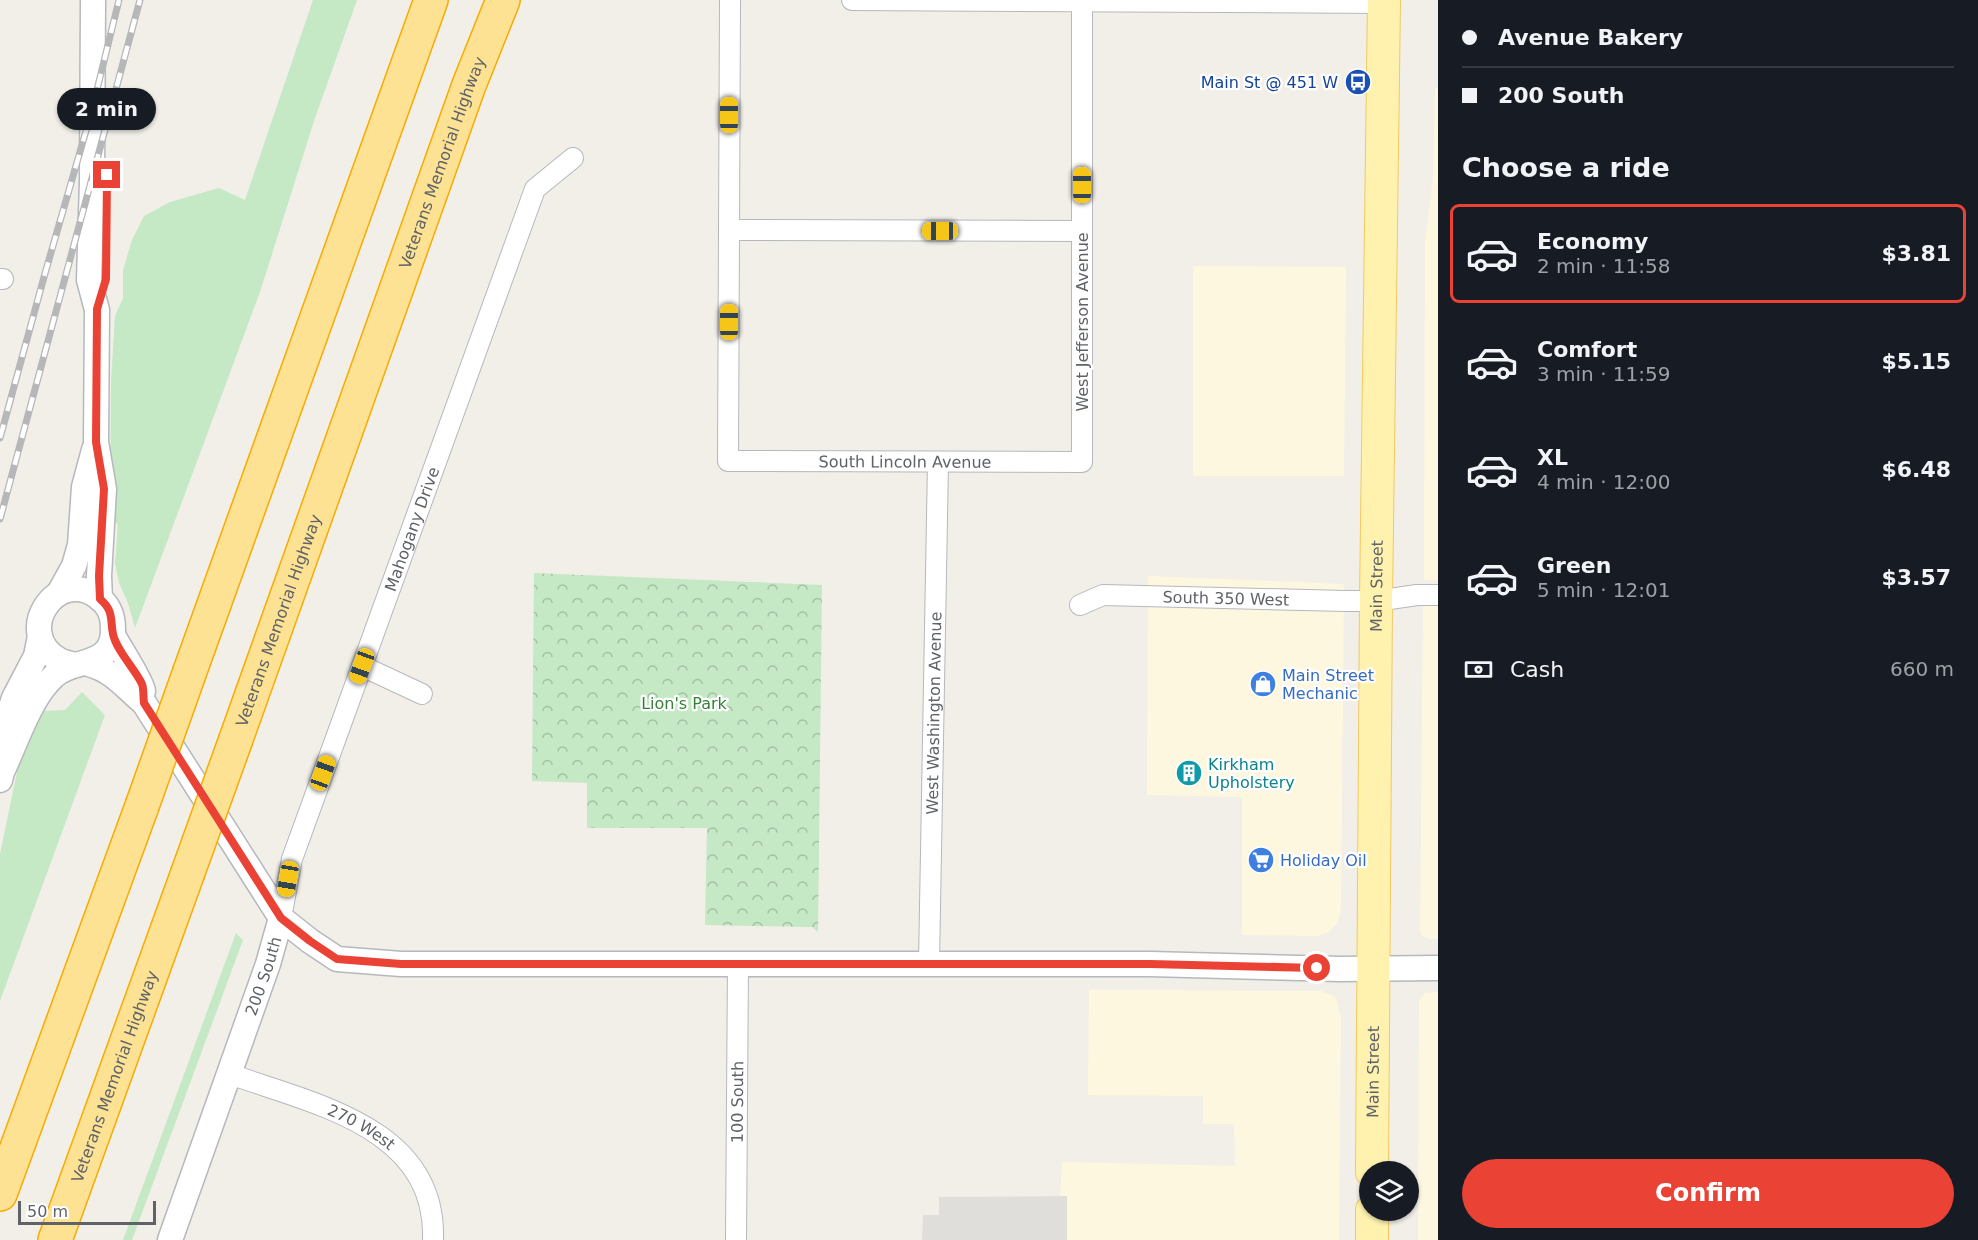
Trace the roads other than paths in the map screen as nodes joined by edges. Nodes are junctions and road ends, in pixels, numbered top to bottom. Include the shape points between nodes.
1 (93, 0) edge
2 (110, 0) edge
3 (431, 0) edge
4 (503, 0) edge
5 (730, 0) edge
6 (852, 0) edge
7 (1082, 1) edge
8 (1384, 1) edge
9 (573, 158) dead end
10 (729, 230) junction
11 (1082, 231) junction
12 (97, 309) junction
13 (96, 442) junction
14 (938, 462) junction
15 (1082, 462) joint
16 (59, 593) junction
17 (1438, 595) edge
18 (100, 599) junction
19 (1376, 601) junction
20 (1080, 605) dead end
21 (113, 635) junction
22 (39, 636) junction
23 (81, 664) junction
24 (362, 666) junction
25 (422, 694) dead end
26 (144, 703) junction
27 (0, 741) edge
28 (1, 767) edge
29 (281, 918) junction
30 (738, 963) junction
31 (929, 963) junction
32 (1438, 968) edge
33 (1375, 969) junction
34 (230, 1074) junction
35 (1372, 1161) edge
36 (0, 1194) edge
37 (1372, 1221) edge
38 (55, 1240) edge
39 (170, 1240) edge
40 (433, 1240) edge
41 (736, 1240) edge
42 (1372, 1240) edge

1 - 12 street via 89,280
2 - 12 street via 106,279
3 - 36 highway, bridge
4 - 38 highway, Veterans Memorial Highway, bridge via 469,85
5 - 10 street
6 - 7 street
7 - 8 street
7 - 11 street, West Jefferson Avenue
8 - 19 main road, Main Street
9 - 24 street, Mahogany Drive via 535,189
10 - 11 street
10 - 14 street, South Lincoln Avenue via 728,461
11 - 15 street, West Jefferson Avenue
12 - 13 street
13 - 16 street via 84,487 80,545
13 - 18 street via 104,489
14 - 15 street, South Lincoln Avenue
14 - 31 street, West Washington Avenue
16 - 18 street via 75,589
16 - 22 street via 46,604 39,619
17 - 19 street, South 350 West
18 - 21 street via 113,618
19 - 20 street, South 350 West via 1103,595
19 - 33 main road, Main Street
21 - 23 street via 106,650 93,661
21 - 26 street, 200 South via 143,685
22 - 23 street via 47,651 60,661
22 - 27 street via 36,656 14,698
23 - 26 street, 200 South via 101,667 118,677
23 - 28 street via 53,676
24 - 25 street
24 - 29 street, Mahogany Drive via 291,859
26 - 29 street, 200 South
29 - 30 street via 337,959 401,964
29 - 34 street, 200 South
30 - 31 street
30 - 41 street, 100 South
31 - 33 street
32 - 33 street
33 - 35 main road, Main Street
34 - 39 street, 200 South
34 - 40 street, 270 West via 332,1111 386,1139 403,1154 426,1194 432,1213
37 - 42 main road

